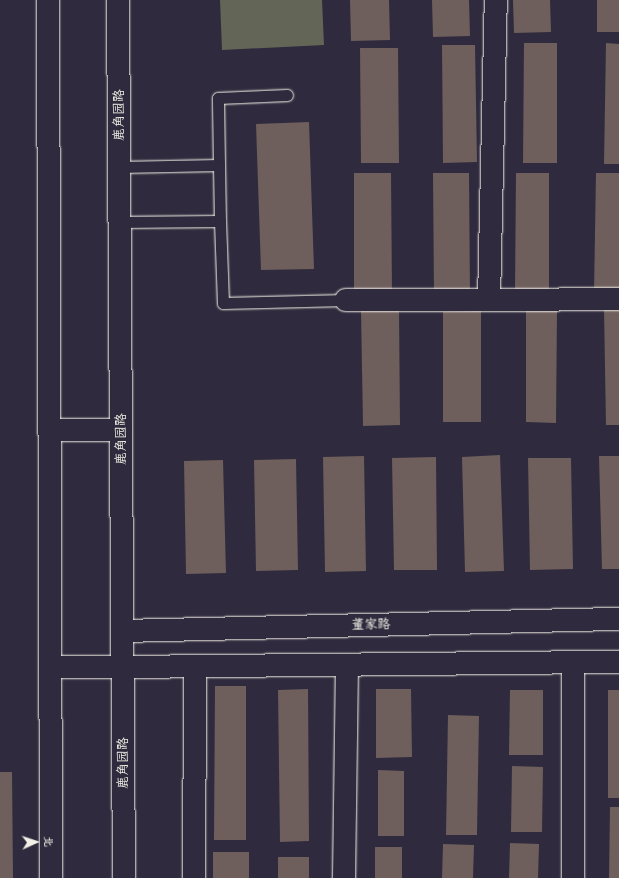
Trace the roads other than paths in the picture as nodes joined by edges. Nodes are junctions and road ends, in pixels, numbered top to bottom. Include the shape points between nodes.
1 (48, 0) edge
2 (118, 0) edge
3 (496, 0) edge
4 (287, 95) dead end
5 (219, 165) junction
6 (119, 167) junction
7 (220, 221) junction
8 (120, 222) junction
9 (619, 299) edge
10 (346, 300) joint
11 (489, 300) junction
12 (49, 430) junction
13 (121, 430) junction
14 (619, 619) edge
15 (123, 631) junction
16 (573, 662) junction
17 (619, 662) edge
18 (347, 665) junction
19 (195, 666) junction
20 (50, 667) junction
21 (122, 667) junction
22 (51, 878) edge
23 (124, 878) edge
24 (194, 878) edge
25 (344, 878) edge
26 (573, 878) edge

1 - 12 street
2 - 6 street, 鹿角园路
3 - 11 street
4 - 5 lane via 218,98
5 - 6 lane
5 - 7 lane
6 - 8 street, 鹿角园路
7 - 8 lane
7 - 10 lane via 223,303
8 - 13 street, 鹿角园路
9 - 11 street
10 - 11 street
12 - 13 street
12 - 20 street
13 - 15 street, 鹿角园路
14 - 15 street, 董家路
15 - 21 street, 鹿角园路
16 - 17 street
16 - 18 street
16 - 26 street
18 - 19 street
18 - 25 street
19 - 21 street
19 - 24 street
20 - 21 street
20 - 22 street
21 - 23 street, 鹿角园路

